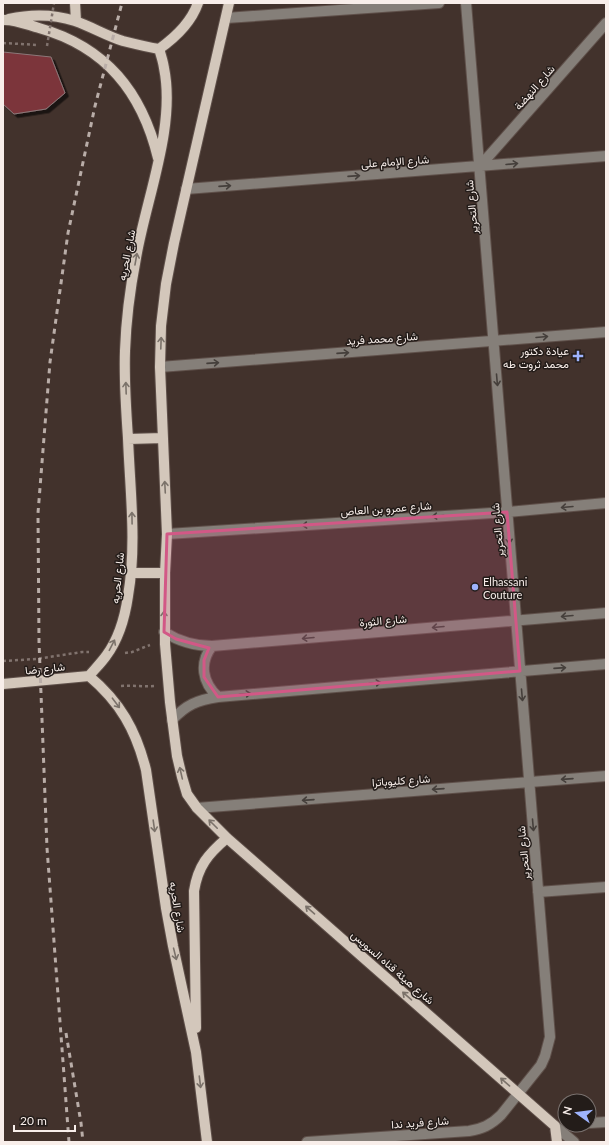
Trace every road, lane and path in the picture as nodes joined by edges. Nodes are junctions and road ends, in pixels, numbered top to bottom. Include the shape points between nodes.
1 (54, 3) edge
2 (75, 3) edge
3 (198, 3) edge
4 (229, 3) edge
5 (439, 3) edge
6 (466, 3) edge
7 (226, 18) junction
8 (4, 20) edge
9 (76, 21) junction
10 (606, 23) edge
11 (3, 43) edge
12 (35, 45) dead end
13 (47, 46) dead end
14 (159, 49) junction
15 (606, 156) edge
16 (158, 160) junction
17 (480, 166) junction
18 (186, 190) junction
19 (606, 332) edge
20 (494, 341) junction
21 (160, 368) junction
22 (163, 438) junction
23 (128, 439) junction
24 (606, 503) edge
25 (507, 512) junction
26 (167, 534) junction
27 (132, 573) junction
28 (165, 573) junction
29 (606, 613) edge
30 (516, 621) junction
31 (164, 632) junction
32 (165, 644) junction
33 (212, 646) junction
34 (106, 656) junction
35 (3, 661) edge
36 (606, 664) edge
37 (520, 671) junction
38 (89, 676) junction
39 (167, 681) junction
40 (3, 684) edge
41 (103, 687) junction
42 (218, 696) junction
43 (172, 720) junction
44 (606, 776) edge
45 (529, 782) junction
46 (197, 808) junction
47 (227, 838) junction
48 (606, 886) edge
49 (538, 892) junction
50 (196, 1052) junction
51 (518, 1093) junction
52 (555, 1126) junction
53 (386, 1139) edge
54 (207, 1142) edge
55 (307, 1142) edge
56 (557, 1142) edge
57 (574, 1142) edge

1 - 13 path, bridge
2 - 9 main road
3 - 14 main road via 186,25 174,39
4 - 7 main road
5 - 7 street
6 - 17 street, شارع التحرير
7 - 18 main road
8 - 9 main road via 35,15
8 - 16 main road via 50,31 71,40 108,65 136,99 146,118
9 - 14 main road via 123,41
10 - 17 street, شارع النهضة
11 - 12 path
14 - 16 main road, شارع الحريه via 164,68 166,107
17 -> 15 street, شارع الإمام على
23 -> 16 main road, شارع الحريه via 125,352 129,304 136,257
18 -> 17 street, شارع الإمام على
17 - 20 street, شارع التحرير
21 -> 18 main road via 166,284
20 -> 19 street, شارع محمد فريد
21 -> 20 street, شارع محمد فريد
20 -> 25 street, شارع التحرير
21 - 22 main road
22 - 23 main road
26 -> 22 main road
27 -> 23 main road, شارع الحريه via 133,518
24 -> 25 street, شارع عمرو بن العاص
25 -> 26 street, شارع عمرو بن العاص
25 -> 30 street, شارع التحرير
26 - 28 main road
27 - 28 main road
34 -> 27 main road, شارع الحريه via 125,614
31 -> 28 main road
29 -> 30 street, شارع الثورة
30 -> 33 street, شارع الثورة
30 - 37 street, شارع التحرير
31 - 32 main road
31 - 33 street, شارع الثورة via 187,643
32 - 34 path via 152,644 132,652
32 - 39 main road
33 - 42 street via 207,652 203,668 207,684
34 - 35 path via 82,652
34 - 38 main road, شارع الحريه
37 -> 36 street
42 -> 37 street
37 -> 45 street, شارع التحرير
38 - 40 main road, شارع رضا
38 - 41 main road, شارع الحريه
39 - 41 path via 162,685 143,687
39 - 43 main road
41 -> 50 main road, شارع الحريه via 130,725 142,754 167,915
42 - 43 street via 192,703
46 -> 43 main road via 187,794 182,778
44 -> 45 street, شارع كليوباترا
45 -> 46 street, شارع كليوباترا
45 -> 49 street, شارع التحرير
47 -> 46 main road, شارع هيئة قناه السويس
47 - 50 main road via 208,856 201,867 194,892
51 -> 47 main road, شارع هيئة قناه السويس
48 - 49 street
49 - 51 street, شارع التحرير via 550,1037 541,1065
50 -> 54 main road, شارع الحريه
51 - 52 main road, شارع هيئة قناه السويس
51 - 53 street, شارع فريد ندا via 494,1122 478,1130
52 - 56 main road
52 - 57 street, شارع هيئة قناه السويس
53 - 55 street, شارع فريد ندا

